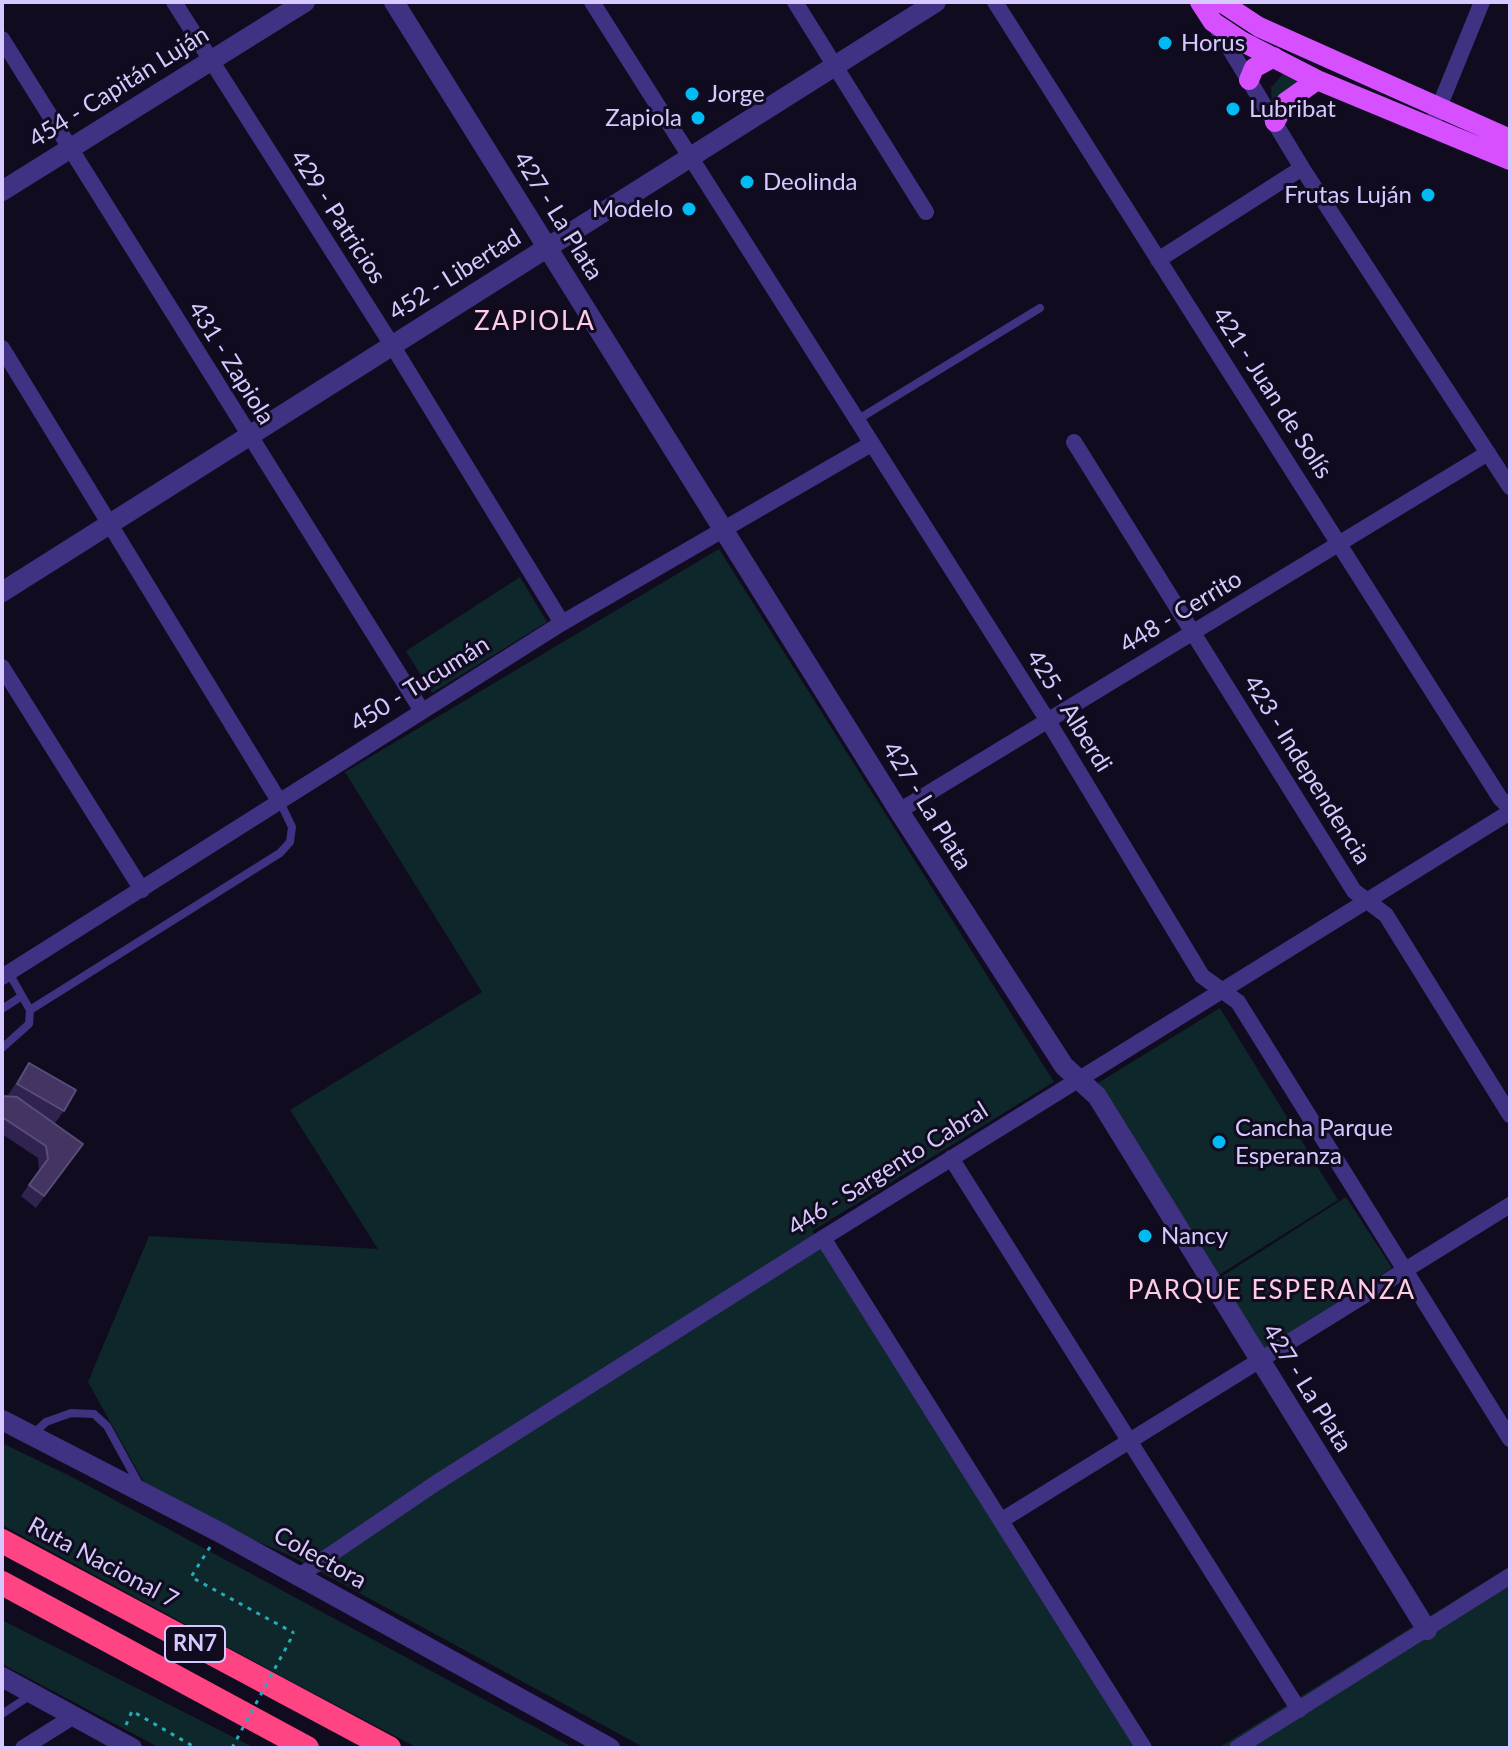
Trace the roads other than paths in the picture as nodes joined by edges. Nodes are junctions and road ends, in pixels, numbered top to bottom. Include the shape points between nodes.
1 (174, 2) edge
2 (305, 2) edge
3 (394, 2) edge
4 (592, 2) edge
5 (795, 2) edge
6 (936, 2) edge
7 (995, 2) edge
8 (1200, 2) edge
9 (1482, 2) edge
10 (1220, 10) edge
11 (2, 39) edge
12 (1274, 57) junction
13 (209, 61) junction
14 (835, 67) junction
15 (1249, 80) junction
16 (1317, 80) junction
17 (1435, 118) junction
18 (1275, 122) junction
19 (1510, 139) edge
20 (69, 150) junction
21 (691, 160) junction
22 (1510, 160) edge
23 (1302, 168) junction
24 (2, 191) edge
25 (926, 212) dead end
26 (546, 248) junction
27 (1158, 260) junction
28 (1040, 308) dead end
29 (392, 345) junction
30 (2, 348) edge
31 (857, 421) junction
32 (248, 436) junction
33 (1074, 442) dead end
34 (871, 444) junction
35 (1488, 453) junction
36 (1510, 487) edge
37 (111, 523) junction
38 (725, 531) junction
39 (1340, 543) junction
40 (2, 592) edge
41 (562, 623) junction
42 (1194, 633) junction
43 (2, 667) edge
44 (422, 711) junction
45 (1048, 721) junction
46 (279, 801) junction
47 (1510, 810) edge
48 (899, 811) junction
49 (142, 890) junction
50 (1368, 901) junction
51 (4, 971) edge
52 (1222, 988) junction
53 (22, 996) junction
54 (2, 1009) edge
55 (30, 1010) junction
56 (2, 1048) edge
57 (1076, 1079) junction
58 (1510, 1115) edge
59 (951, 1158) junction
60 (1510, 1205) edge
61 (823, 1238) junction
62 (1405, 1268) junction
63 (1261, 1363) junction
64 (2, 1420) edge
65 (31, 1436) junction
66 (1130, 1438) junction
67 (1510, 1439) edge
68 (145, 1494) junction
69 (1002, 1520) junction
70 (2, 1541) edge
71 (299, 1576) junction
72 (1510, 1576) edge
73 (2, 1583) edge
74 (1427, 1630) junction
75 (2, 1677) edge
76 (32, 1693) junction
77 (1299, 1710) junction
78 (2, 1714) edge
79 (74, 1716) junction
80 (23, 1748) edge
81 (132, 1748) edge
82 (307, 1748) edge
83 (389, 1748) edge
84 (610, 1748) edge
85 (1144, 1748) edge
86 (1237, 1748) edge

1 - 13 street, 429 - Patricios
2 - 13 street, 454 - Capitán Luján
3 - 26 street, 427 - La Plata
4 - 21 street, 425 - Alberdi
5 - 14 street
6 - 14 street, 452 - Libertad
7 - 27 street, 421 - Juan de Solís
8 - 10 main road
9 - 17 street
10 - 12 main road
10 - 15 street
10 - 17 main road
11 - 20 street, 431 - Zapiola
12 - 15 main road via 1254,68
12 - 16 main road
13 - 20 street, 454 - Capitán Luján
13 - 29 street, 429 - Patricios
14 - 21 street, 452 - Libertad
14 - 25 street
15 - 18 street
16 - 17 main road
16 - 18 main road via 1286,102
17 - 19 main road
17 - 22 main road
18 - 23 street
20 - 24 street, 454 - Capitán Luján
20 - 32 street, 431 - Zapiola
21 - 26 street, 452 - Libertad
21 - 31 street, 425 - Alberdi
23 - 27 street
23 - 35 street
26 - 29 street, 452 - Libertad
26 - 38 street, 427 - La Plata
27 - 39 street, 421 - Juan de Solís
28 - 31 lane
29 - 32 street, 452 - Libertad
29 - 41 street, 429 - Patricios
30 - 37 street
31 - 34 street, 425 - Alberdi
32 - 37 street, 452 - Libertad
32 - 44 street, 431 - Zapiola
33 - 42 street, 423 - Independencia
34 - 38 street, 450 - Tucumán
34 - 45 street, 425 - Alberdi
35 - 36 street
35 - 39 street, 448 - Cerrito
37 - 40 street, 452 - Libertad
37 - 46 street
38 - 41 street, 450 - Tucumán
38 - 48 street, 427 - La Plata
39 - 42 street, 448 - Cerrito
39 - 47 street, 421 - Juan de Solís
41 - 44 street, 450 - Tucumán
42 - 45 street, 448 - Cerrito
42 - 50 street, 423 - Independencia via 1354,891
43 - 49 street
44 - 46 street, 450 - Tucumán
45 - 48 street, 448 - Cerrito
45 - 52 street, 425 - Alberdi via 1202,976
46 - 49 street, 450 - Tucumán
46 - 55 lane via 292,827 290,842 280,853
47 - 50 street, 446 - Sargento Cabral
48 - 57 street, 427 - La Plata
49 - 51 street, 450 - Tucumán
50 - 52 street, 446 - Sargento Cabral
50 - 58 street, 423 - Independencia via 1386,915
51 - 53 lane
52 - 57 street, 446 - Sargento Cabral
52 - 62 street, 425 - Alberdi via 1238,1002
53 - 54 lane
53 - 55 lane
55 - 56 lane via 29,1024
57 - 59 street, 446 - Sargento Cabral
57 - 63 street, 427 - La Plata via 1097,1096
59 - 61 street, 446 - Sargento Cabral
59 - 66 street
60 - 62 street
61 - 69 street
61 - 71 street, 446 - Sargento Cabral
62 - 63 street
62 - 67 street, 425 - Alberdi
63 - 66 street
63 - 74 street, 427 - La Plata
64 - 65 street, Colectora
65 - 68 street, Colectora
65 - 68 lane via 46,1422 71,1413 94,1414 107,1426
66 - 69 street
66 - 77 street
68 - 71 street, Colectora
69 - 85 street
70 - 83 highway, Ruta Nacional 7 / RN7
71 - 84 street, Colectora
72 - 74 street
73 - 82 highway, RN7
74 - 77 street
75 - 76 street
76 - 78 lane
76 - 79 street
77 - 86 street
79 - 80 street
79 - 81 street

